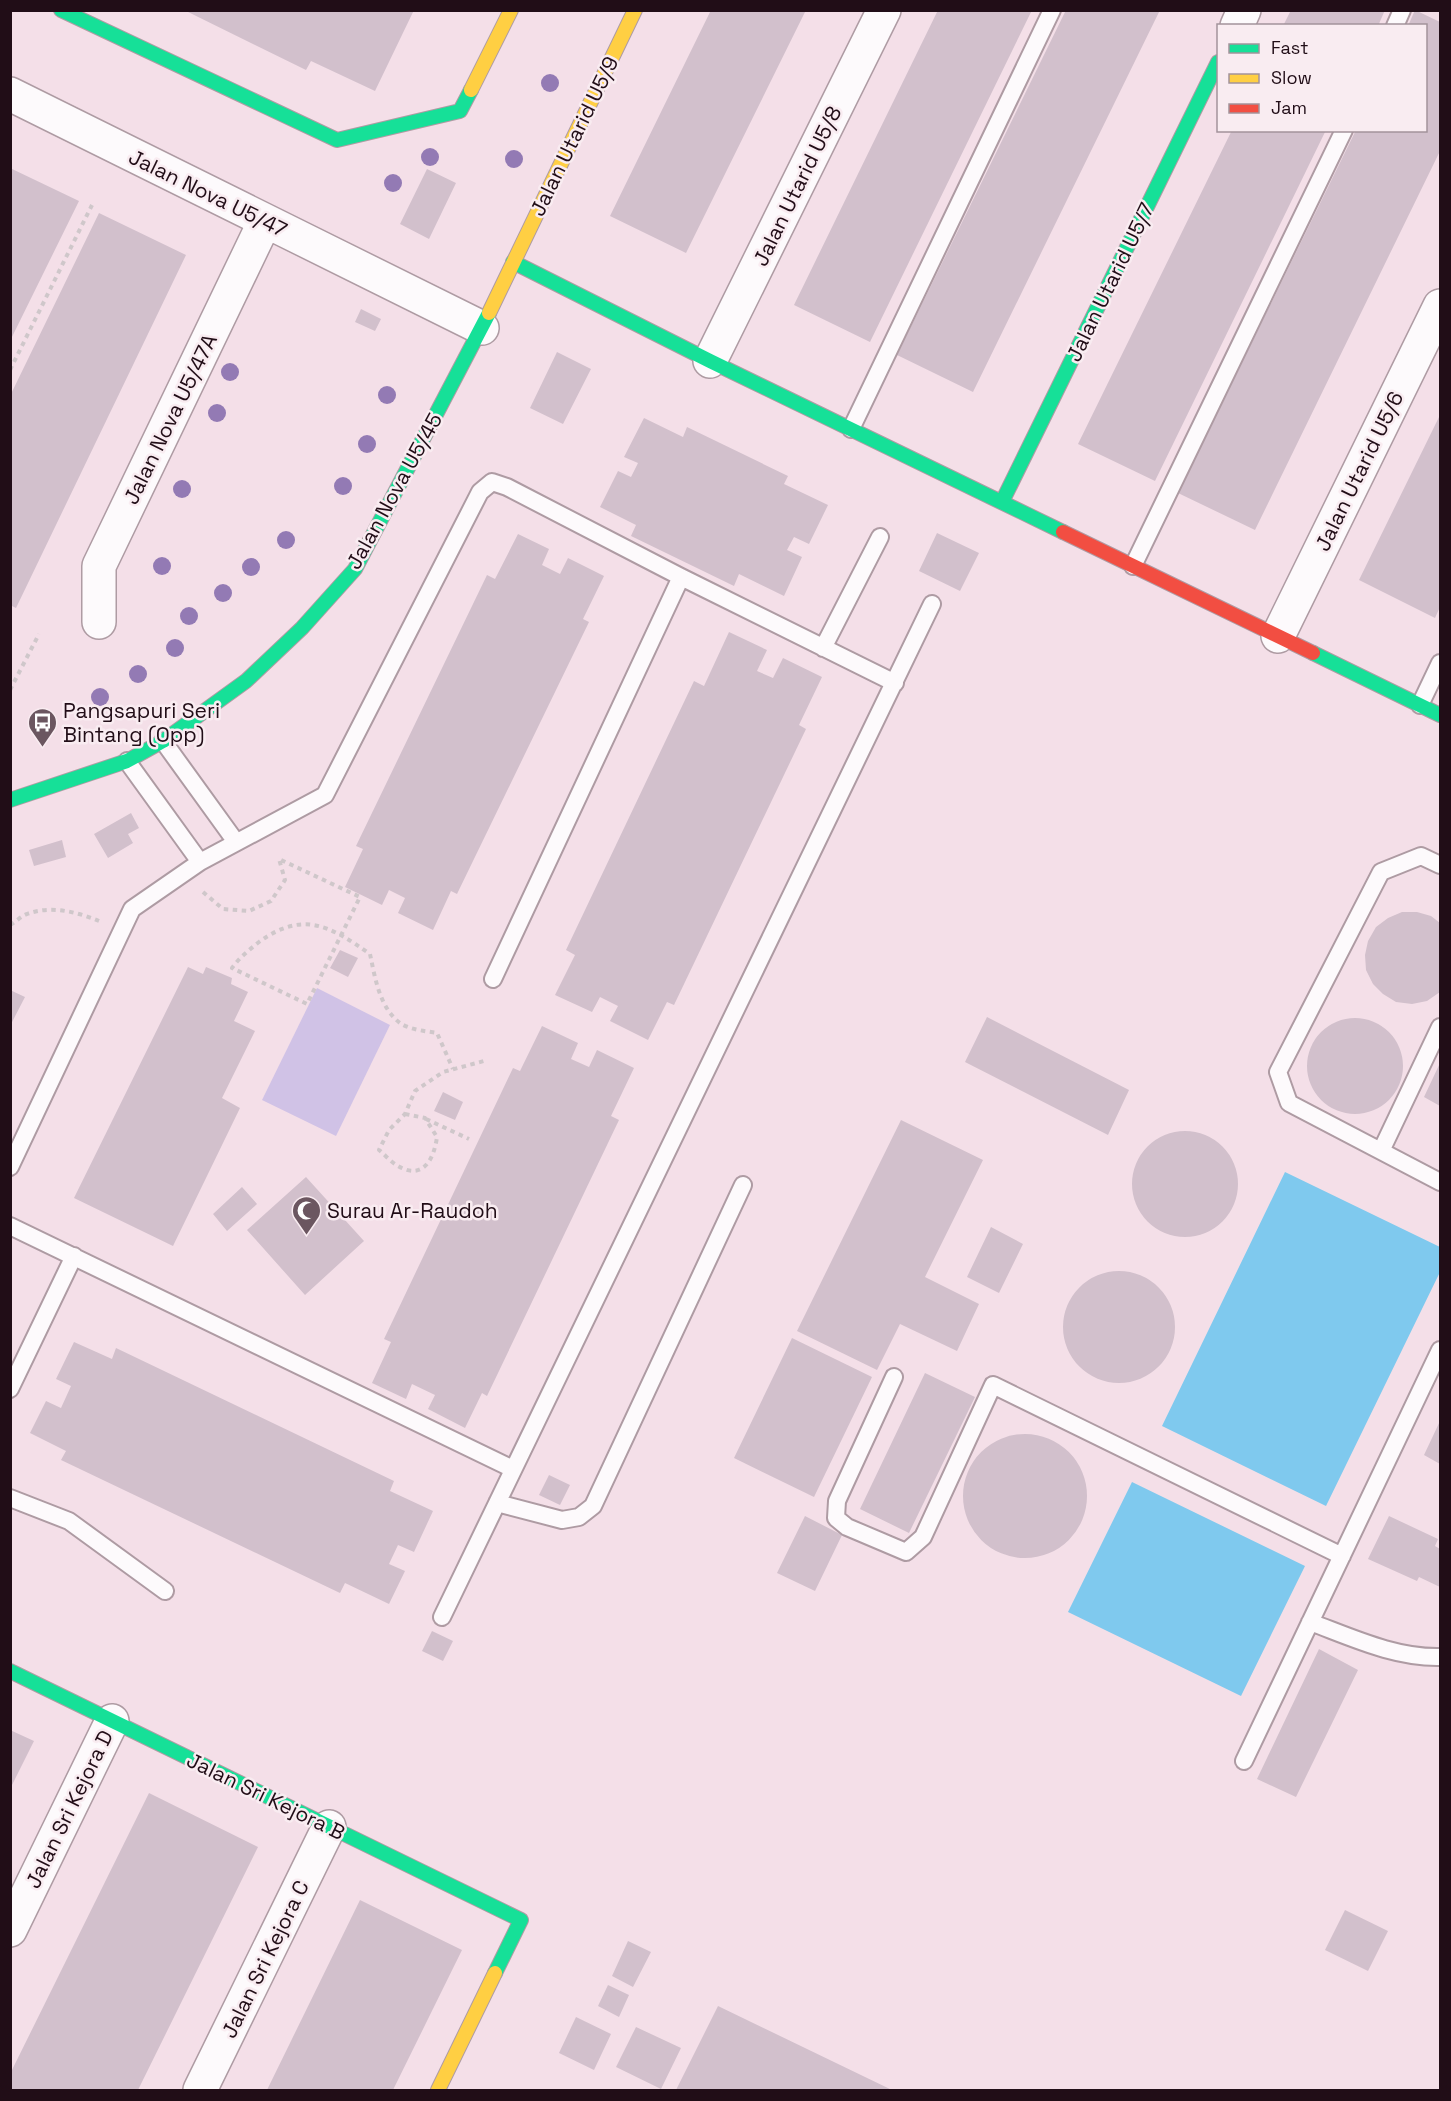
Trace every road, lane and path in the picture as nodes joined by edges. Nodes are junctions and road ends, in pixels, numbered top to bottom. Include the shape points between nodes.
1 (60, 10) edge
2 (510, 10) edge
3 (635, 10) edge
4 (884, 10) edge
5 (1052, 10) edge
6 (1244, 10) edge
7 (1402, 10) edge
8 (1237, 24) edge
9 (1396, 24) edge
10 (1217, 64) edge
11 (10, 94) edge
12 (1343, 132) edge
13 (92, 205) dead end
14 (265, 221) junction
15 (513, 262) junction
16 (1440, 306) edge
17 (482, 328) junction
18 (710, 361) junction
19 (10, 370) edge
20 (851, 429) junction
21 (1002, 502) junction
22 (880, 537) dead end
23 (1133, 566) junction
24 (681, 577) junction
25 (932, 604) dead end
26 (99, 622) dead end
27 (39, 634) dead end
28 (1278, 636) junction
29 (824, 648) junction
30 (1440, 663) edge
31 (895, 683) junction
32 (10, 690) edge
33 (1420, 705) junction
34 (1440, 715) edge
35 (163, 741) junction
36 (127, 761) junction
37 (10, 800) edge
38 (236, 842) junction
39 (200, 862) junction
40 (1440, 866) edge
41 (180, 874) junction
42 (10, 925) edge
43 (122, 930) junction
44 (343, 935) junction
45 (493, 979) dead end
46 (1440, 1028) edge
47 (484, 1061) dead end
48 (453, 1069) junction
49 (405, 1114) junction
50 (425, 1118) junction
51 (469, 1140) dead end
52 (1381, 1150) junction
53 (10, 1167) edge
54 (1440, 1182) edge
55 (743, 1185) dead end
56 (10, 1226) edge
57 (74, 1256) junction
58 (1440, 1350) edge
59 (894, 1377) dead end
60 (10, 1389) edge
61 (513, 1469) junction
62 (10, 1498) edge
63 (497, 1503) junction
64 (1342, 1556) junction
65 (165, 1591) dead end
66 (442, 1617) dead end
67 (1310, 1622) junction
68 (1440, 1657) edge
69 (10, 1671) edge
70 (112, 1721) junction
71 (1244, 1761) dead end
72 (329, 1827) junction
73 (10, 1930) edge
74 (200, 2091) edge
75 (438, 2091) edge

1 - 2 street via 338,140 460,111
3 - 15 street, Jalan Utarid U5/9
4 - 18 street, Jalan Utarid U5/8
5 - 20 lane
6 - 8 street
7 - 9 lane
10 - 21 street, Jalan Utarid U5/7
11 - 14 street, Jalan Nova U5/47
12 - 23 lane
13 - 19 path
14 - 17 street, Jalan Nova U5/47
14 - 26 street, Jalan Nova U5/47A via 99,566
15 - 17 street, Jalan Nova U5/45
15 - 18 street
16 - 28 street, Jalan Utarid U5/6
17 - 35 street, Jalan Nova U5/45 via 355,569 302,628 246,681
18 - 20 street
20 - 21 street
21 - 23 street
22 - 29 lane
23 - 28 street
24 - 29 lane
24 - 38 lane via 507,486 492,482 480,492 325,795
24 - 45 lane
25 - 31 lane
27 - 32 path
28 - 33 street
29 - 31 lane
30 - 33 lane
31 - 61 lane
33 - 34 street
35 - 36 street, Jalan Nova U5/45
35 - 38 lane
36 - 37 street, Jalan Nova U5/45
36 - 39 lane
38 - 39 lane
39 - 41 lane
40 - 52 lane via 1421,856 1381,872 1278,1072 1289,1103
41 - 43 lane via 132,909
41 - 44 path via 224,909 249,911 271,901 285,880 279,858 360,897
42 - 43 path via 27,914 74,911
43 - 53 lane
44 - 44 path via 307,1004 232,968 272,933 297,924
44 - 48 path via 370,954 380,992 393,1015 401,1024 437,1034
46 - 52 lane
47 - 48 path
48 - 49 path via 415,1091
49 - 50 path
49 - 50 path via 389,1130 379,1150 399,1166 416,1170 427,1165 435,1154 437,1137
50 - 51 path
52 - 54 lane
55 - 63 lane via 593,1506 579,1517 562,1520
56 - 57 lane
57 - 60 lane
57 - 61 lane
58 - 64 lane
59 - 64 lane via 837,1501 836,1518 906,1552 923,1537 993,1385
61 - 63 lane
62 - 65 lane via 69,1521
63 - 66 lane
64 - 67 lane
67 - 68 lane via 1383,1649
67 - 71 lane
69 - 70 street, Jalan Sri Kejora B
70 - 72 street, Jalan Sri Kejora B
70 - 73 street, Jalan Sri Kejora D
72 - 74 street, Jalan Sri Kejora C
72 - 75 street, Jalan Sri Kejora B via 521,1920

